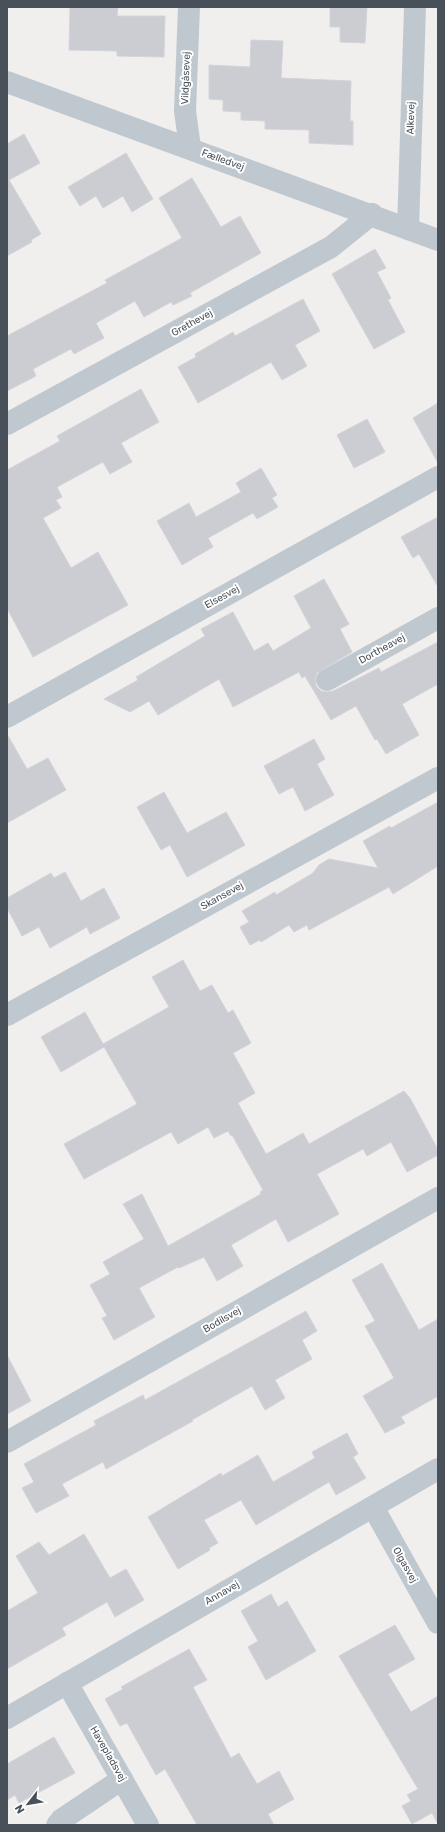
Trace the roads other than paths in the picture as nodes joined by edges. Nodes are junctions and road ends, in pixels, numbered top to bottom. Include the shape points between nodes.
1 (189, 7) edge
2 (415, 7) edge
3 (7, 82) edge
4 (190, 148) junction
5 (372, 214) junction
6 (408, 229) junction
7 (438, 240) edge
8 (7, 424) edge
9 (438, 477) edge
10 (438, 618) edge
11 (327, 680) dead end
12 (7, 718) edge
13 (438, 778) edge
14 (7, 1015) edge
15 (438, 1198) edge
16 (7, 1442) edge
17 (438, 1469) edge
18 (372, 1507) junction
19 (438, 1623) edge
20 (67, 1683) junction
21 (7, 1718) edge
22 (122, 1780) junction
23 (57, 1825) edge
24 (148, 1825) edge

1 - 4 street, Vildgåsevej via 185,111
2 - 6 street, Alkevej
3 - 4 street, Fælledvej
4 - 5 street, Fælledvej
5 - 6 street, Fælledvej
5 - 8 street, Grethevej via 331,247
6 - 7 street, Fælledvej
9 - 12 street, Elsesvej
10 - 11 street, Dortheavej
13 - 14 street, Skansevej
15 - 16 street, Bodilsvej
17 - 18 street, Annavej
18 - 19 street, Olgasvej
18 - 20 street, Annavej
20 - 21 street, Annavej
20 - 22 street, Havepladsvej
22 - 23 street
22 - 24 street, Havepladsvej

